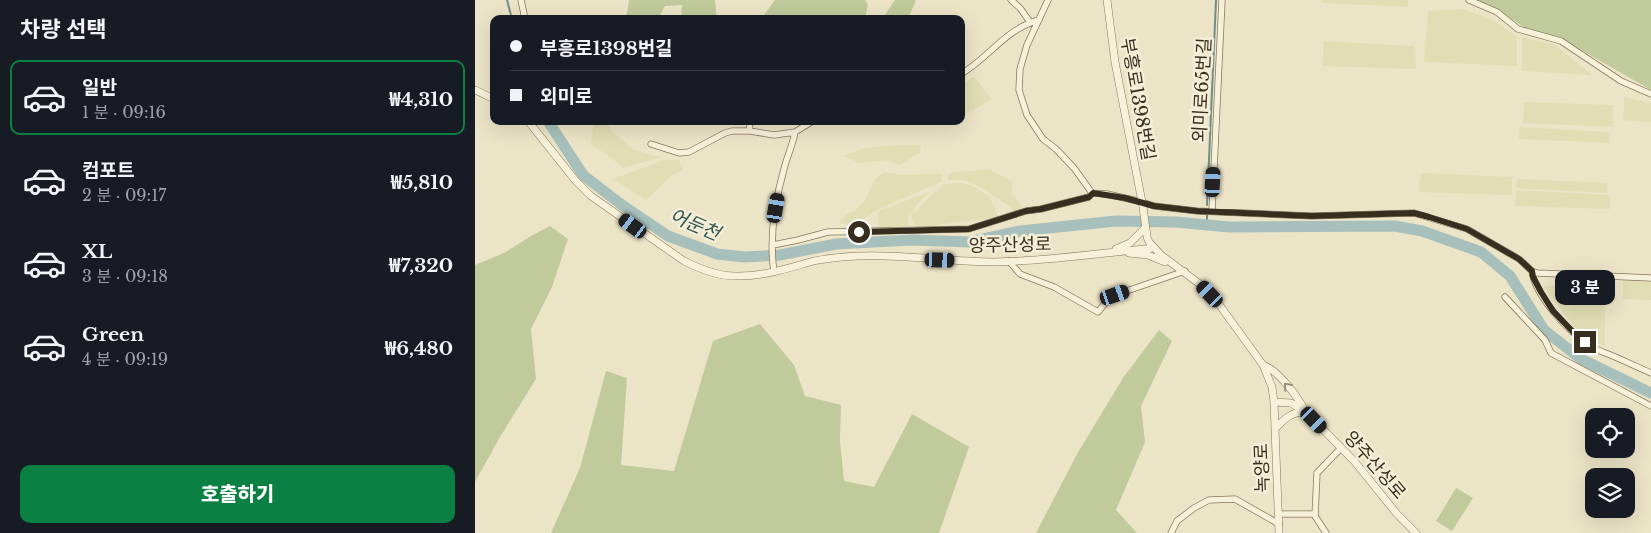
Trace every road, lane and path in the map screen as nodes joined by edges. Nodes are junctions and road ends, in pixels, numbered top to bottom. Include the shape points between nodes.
1 (521, 0) edge
2 (1011, 0) edge
3 (1048, 0) edge
4 (1107, 0) edge
5 (1221, 0) edge
6 (1469, 0) edge
7 (524, 15) edge
8 (1035, 22) junction
9 (965, 71) edge
10 (475, 90) edge
11 (1651, 94) edge
12 (490, 97) edge
13 (531, 125) edge
14 (749, 125) edge
15 (806, 125) edge
16 (749, 131) junction
17 (795, 132) junction
18 (651, 144) dead end
19 (1093, 193) junction
20 (1143, 205) junction
21 (1212, 211) junction
22 (1145, 228) junction
23 (773, 245) junction
24 (1154, 248) junction
25 (1107, 252) junction
26 (1009, 262) junction
27 (774, 268) junction
28 (1182, 269) junction
29 (1532, 271) junction
30 (1651, 278) edge
31 (1505, 297) dead end
32 (1263, 365) junction
33 (1651, 373) edge
34 (1274, 402) junction
35 (1651, 406) edge
36 (1305, 412) junction
37 (1275, 429) junction
38 (1341, 448) junction
39 (1278, 514) junction
40 (1315, 514) junction
41 (1279, 524) junction
42 (1171, 533) edge
43 (1279, 533) edge
44 (1326, 533) edge
45 (1416, 533) edge

1 - 7 street
2 - 8 street
3 - 8 street
4 - 20 street, 부흥로1398번길 via 1115,62
5 - 21 street, 외미로65번길
6 - 11 street via 1497,12 1518,29 1561,41 1621,81
8 - 9 street via 1013,31
8 - 19 street via 1020,69 1019,90 1027,116 1043,139 1074,168
10 - 12 street
13 - 27 street, 양주산성로 via 591,196 685,261 730,276 748,276
14 - 16 street
15 - 17 street
16 - 17 street via 774,135
16 - 18 street via 725,133 689,152 679,153
17 - 23 street via 780,184
19 - 20 street
19 - 23 street via 1089,197 1026,211 969,229 828,232
20 - 21 street
20 - 22 street, 부흥로1398번길
21 - 29 street via 1312,216 1414,213 1467,229 1519,259
22 - 24 street, 부흥로1398번길
22 - 25 street via 1130,243
23 - 27 street
24 - 25 street, 양주산성로
24 - 28 street
25 - 26 street, 양주산성로
25 - 28 street via 1148,255
26 - 27 street, 양주산성로 via 860,256
26 - 28 street via 1021,274 1055,287 1098,312 1115,295
28 - 32 street via 1218,303
29 - 30 street
29 - 33 street via 1553,311 1575,334 1592,347
31 - 35 street via 1545,340 1551,353
32 - 34 street
36 -> 32 street via 1278,375
34 - 36 street, 양주산성로 via 1291,403
34 - 37 street, 녹양로
36 - 37 street via 1283,419
36 - 38 street, 양주산성로
37 - 39 street, 녹양로
38 - 40 street via 1317,473
38 - 45 street, 양주산성로
39 - 40 street
39 - 41 street, 녹양로
40 - 44 street
41 - 42 street via 1235,499 1209,500 1193,508 1177,522
41 - 43 street, 녹양로

